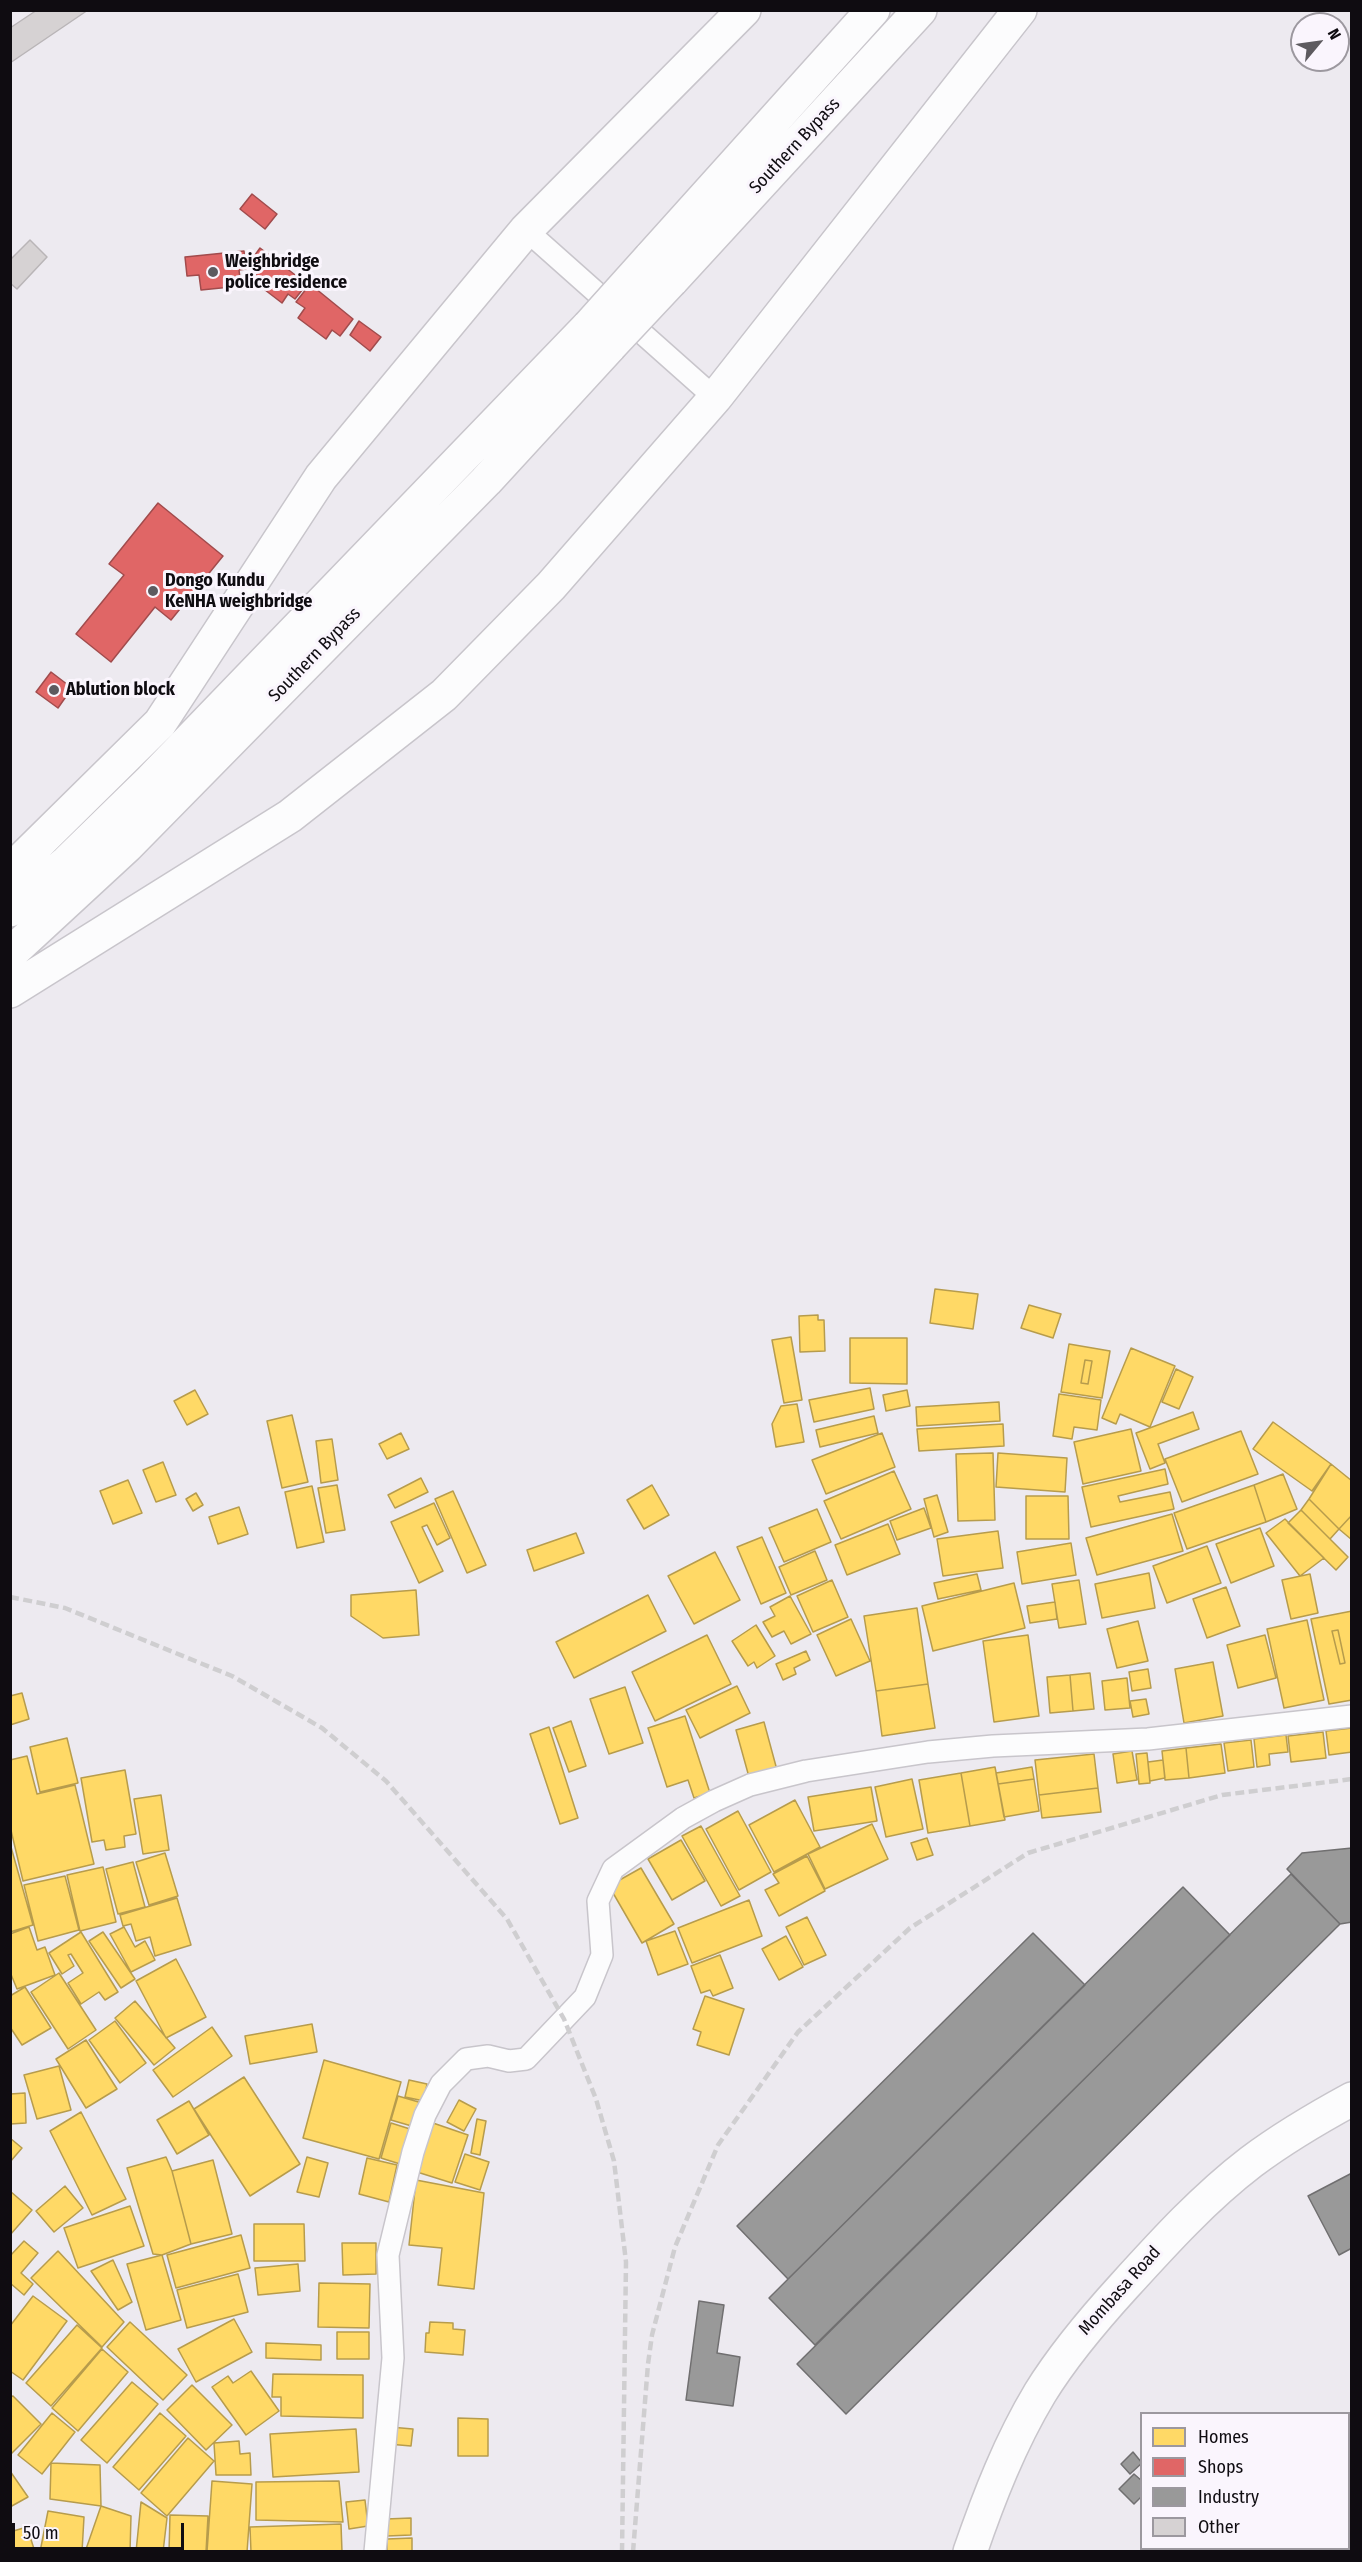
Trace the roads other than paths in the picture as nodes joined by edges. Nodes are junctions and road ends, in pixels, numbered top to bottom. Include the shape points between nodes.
1 (744, 10) edge
2 (873, 10) edge
3 (920, 10) edge
4 (1020, 10) edge
5 (526, 230) junction
6 (661, 269) junction
7 (600, 336) junction
8 (715, 398) junction
9 (10, 871) edge
10 (10, 910) edge
11 (10, 954) edge
12 (10, 991) edge
13 (1352, 1716) edge
14 (1352, 2099) edge
15 (375, 2552) edge
16 (970, 2552) edge

1 - 5 highway
2 - 6 highway, Southern Bypass
3 - 6 highway, Southern Bypass
4 - 8 highway
5 - 8 street
5 - 9 highway via 321,477 160,723
6 - 7 highway, bridge
7 - 10 highway, Southern Bypass via 493,428 151,780 67,862
7 - 11 highway, Southern Bypass via 486,481 128,846
8 - 12 highway via 551,586 444,695 290,816
13 - 15 street via 1148,1739 928,1752 806,1771 750,1785 714,1801 683,1818 613,1869 598,1900 602,1955 585,1997 526,2059 509,2061 488,2056 466,2060 441,2084 425,2115 388,2255 393,2358
14 - 16 highway, Mombasa Road via 1294,2131 1201,2205 1075,2340 1010,2448

